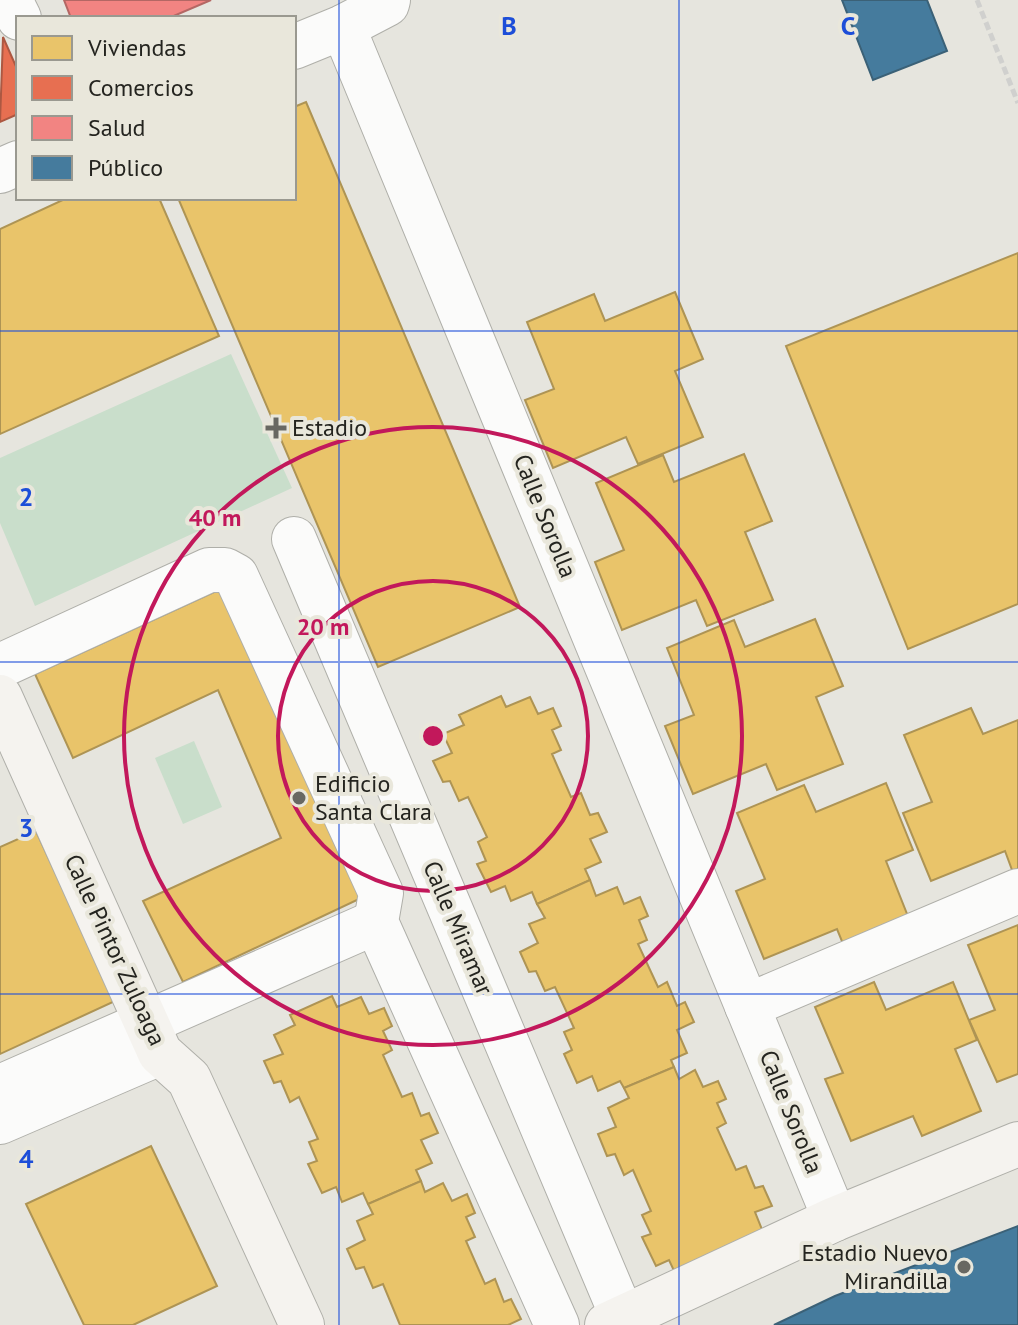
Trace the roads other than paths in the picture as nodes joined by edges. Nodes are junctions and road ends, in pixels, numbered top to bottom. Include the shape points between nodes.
1 (388, 0) edge
2 (343, 27) junction
3 (296, 46) edge
4 (294, 539) dead end
5 (0, 666) edge
6 (0, 697) edge
7 (1018, 891) edge
8 (376, 922) junction
9 (747, 1006) junction
10 (154, 1038) junction
11 (0, 1087) edge
12 (0, 1122) edge
13 (1018, 1144) edge
14 (835, 1219) junction
15 (615, 1322) edge
16 (302, 1325) edge
17 (557, 1325) edge

1 - 2 street
2 - 3 street
2 - 9 street, Calle Sorolla
4 - 15 street, Calle Miramar
5 - 8 street via 209,570 236,576 381,893
6 - 10 street, Calle Pintor Zuloaga
7 - 9 street
8 - 10 street
8 - 17 street
9 - 14 street, Calle Sorolla
10 - 11 street
10 - 12 street
10 - 16 street, Calle Pintor Zuloaga via 189,1079
13 - 14 street
14 - 15 street

